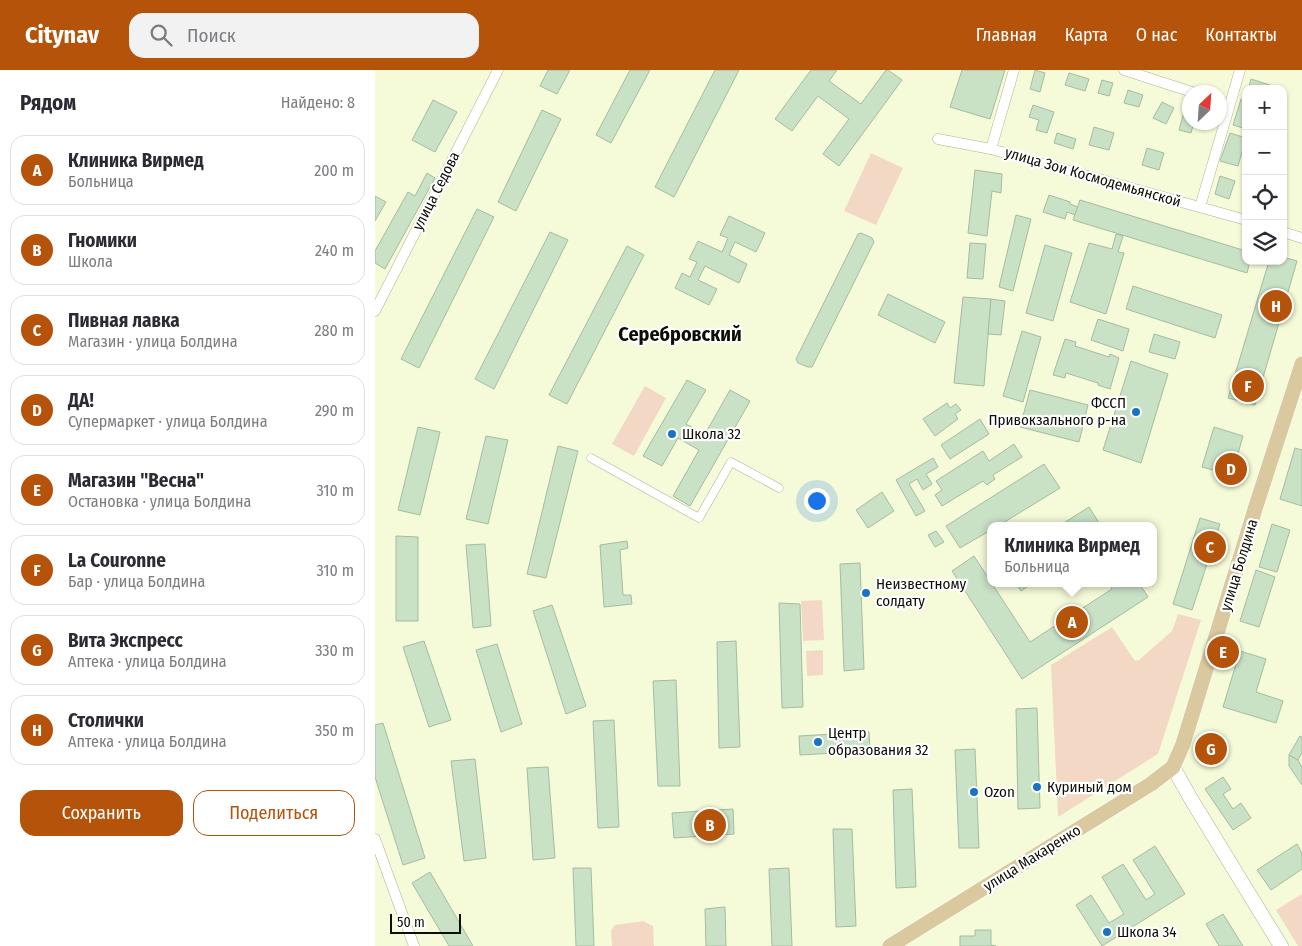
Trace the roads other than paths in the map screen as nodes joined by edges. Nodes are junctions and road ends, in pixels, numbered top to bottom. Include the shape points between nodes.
1 (497, 70) edge
2 (1014, 70) edge
3 (1124, 70) edge
4 (1240, 70) edge
5 (1182, 89) edge
6 (1227, 99) edge
7 (1219, 130) edge
8 (938, 139) dead end
9 (991, 149) junction
10 (1200, 207) junction
11 (1242, 219) edge
12 (1287, 233) edge
13 (1302, 238) edge
14 (375, 311) edge
15 (1302, 364) edge
16 (591, 458) dead end
17 (779, 488) dead end
18 (1173, 767) junction
19 (375, 839) edge
20 (414, 946) edge
21 (890, 946) edge
22 (1281, 946) edge

1 - 14 street, улица Седова
2 - 9 street
3 - 5 street
4 - 6 street
7 - 10 street
8 - 9 street, улица Зои Космодемьянской
9 - 10 street, улица Зои Космодемьянской
10 - 11 street, улица Зои Космодемьянской
12 - 13 street
15 - 18 main road, улица Болдина via 1183,744
16 - 17 street via 699,518 731,462
18 - 21 main road, улица Макаренко via 1151,784
18 - 22 main road
19 - 20 street

